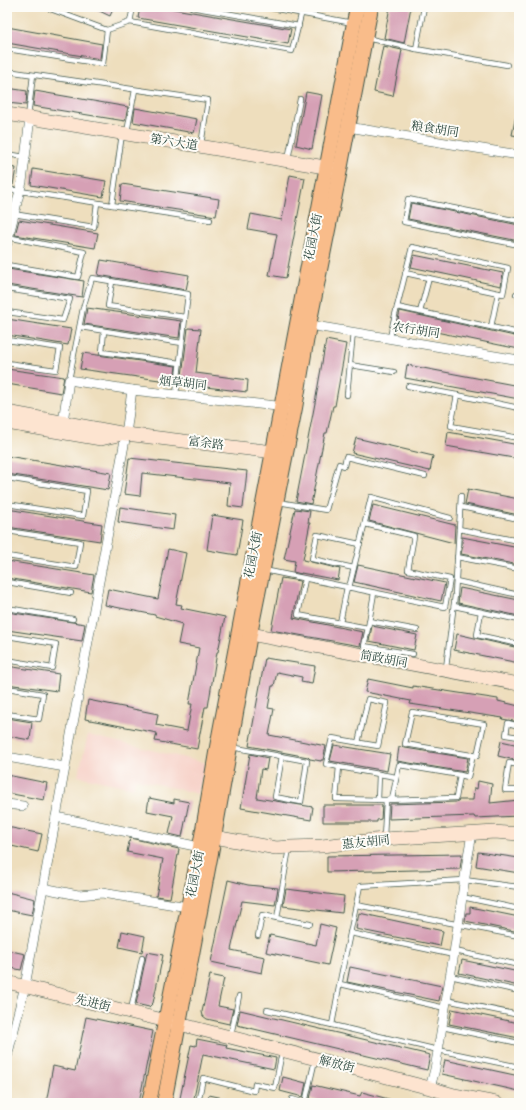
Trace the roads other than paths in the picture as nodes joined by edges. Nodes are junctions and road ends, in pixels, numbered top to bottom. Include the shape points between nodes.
1 (46, 7) edge
2 (133, 7) edge
3 (191, 7) edge
4 (266, 7) edge
5 (303, 7) edge
6 (357, 7) edge
7 (371, 7) edge
8 (424, 7) edge
9 (302, 13) junction
10 (130, 22) junction
11 (354, 23) junction
12 (299, 26) junction
13 (107, 30) junction
14 (365, 37) junction
15 (7, 49) edge
16 (416, 49) junction
17 (507, 65) dead end
18 (7, 71) edge
19 (34, 75) junction
20 (135, 90) junction
21 (300, 98) dead end
22 (7, 114) edge
23 (29, 118) junction
24 (348, 127) junction
25 (125, 134) junction
26 (200, 146) junction
27 (7, 154) edge
28 (519, 155) edge
29 (25, 156) junction
30 (288, 161) junction
31 (326, 168) junction
32 (340, 170) junction
33 (7, 189) edge
34 (20, 192) junction
35 (97, 203) junction
36 (112, 206) junction
37 (10, 213) edge
38 (210, 220) dead end
39 (519, 221) edge
40 (7, 239) edge
41 (519, 245) edge
42 (7, 265) edge
43 (405, 273) junction
44 (429, 278) junction
45 (112, 282) junction
46 (7, 289) edge
47 (498, 293) junction
48 (397, 307) junction
49 (7, 312) edge
50 (420, 312) junction
51 (185, 317) junction
52 (310, 325) junction
53 (80, 327) junction
54 (491, 327) junction
55 (104, 331) junction
56 (353, 332) junction
57 (519, 333) edge
58 (390, 338) junction
59 (7, 340) edge
60 (182, 342) junction
61 (519, 360) edge
62 (7, 363) edge
63 (180, 363) junction
64 (350, 365) junction
65 (394, 372) dead end
66 (69, 380) junction
67 (408, 386) dead end
68 (132, 390) junction
69 (176, 394) junction
70 (347, 395) dead end
71 (457, 395) junction
72 (288, 407) junction
73 (519, 408) edge
74 (7, 412) edge
75 (63, 422) junction
76 (7, 423) edge
77 (126, 434) junction
78 (519, 438) edge
79 (280, 452) junction
80 (425, 476) dead end
81 (7, 478) edge
82 (461, 496) dead end
83 (276, 502) junction
84 (7, 504) edge
85 (461, 507) junction
86 (450, 518) dead end
87 (519, 519) edge
88 (364, 524) junction
89 (459, 529) junction
90 (7, 531) edge
91 (519, 541) edge
92 (360, 544) junction
93 (7, 556) edge
94 (457, 557) junction
95 (354, 568) junction
96 (519, 569) edge
97 (263, 570) junction
98 (305, 579) junction
99 (456, 581) junction
100 (7, 582) edge
101 (348, 587) junction
102 (71, 593) dead end
103 (374, 593) junction
104 (519, 595) edge
105 (454, 606) junction
106 (7, 608) edge
107 (481, 612) junction
108 (73, 619) dead end
109 (519, 620) edge
110 (369, 621) junction
111 (340, 623) junction
112 (368, 628) junction
113 (417, 630) dead end
114 (250, 634) junction
115 (7, 636) edge
116 (519, 644) edge
117 (413, 654) dead end
118 (7, 660) edge
119 (446, 670) junction
120 (519, 684) edge
121 (7, 688) edge
122 (7, 714) edge
123 (519, 726) edge
124 (519, 737) edge
125 (358, 743) junction
126 (230, 746) junction
127 (473, 755) junction
128 (282, 756) junction
129 (7, 757) edge
130 (519, 765) edge
131 (65, 767) junction
132 (339, 767) junction
133 (379, 774) junction
134 (460, 775) junction
135 (396, 777) junction
136 (519, 790) edge
137 (392, 799) junction
138 (378, 800) junction
139 (386, 800) junction
140 (7, 804) edge
141 (23, 806) dead end
142 (56, 817) junction
143 (472, 834) junction
144 (519, 834) edge
145 (214, 838) junction
146 (384, 839) junction
147 (200, 847) junction
148 (289, 847) junction
149 (464, 880) junction
150 (519, 887) edge
151 (43, 888) junction
152 (462, 897) junction
153 (356, 905) junction
154 (188, 907) junction
155 (519, 909) edge
156 (277, 918) junction
157 (310, 924) dead end
158 (458, 924) junction
159 (350, 933) junction
160 (258, 936) dead end
161 (519, 936) edge
162 (454, 953) junction
163 (142, 958) dead end
164 (519, 965) edge
165 (450, 976) junction
166 (7, 982) edge
167 (340, 984) junction
168 (25, 986) junction
169 (519, 991) edge
170 (239, 996) dead end
171 (446, 1004) junction
172 (267, 1010) dead end
173 (130, 1012) junction
174 (519, 1015) edge
175 (165, 1020) junction
176 (179, 1024) junction
177 (332, 1025) junction
178 (442, 1028) junction
179 (231, 1037) junction
180 (519, 1044) edge
181 (282, 1050) junction
182 (438, 1050) junction
183 (7, 1057) edge
184 (316, 1059) junction
185 (519, 1067) edge
186 (430, 1088) junction
187 (453, 1099) edge
188 (490, 1102) edge
189 (149, 1103) edge
190 (164, 1103) edge
191 (198, 1103) edge
192 (291, 1103) edge
193 (305, 1103) edge

1 - 13 lane
2 - 10 lane
3 - 12 lane
4 - 9 lane
5 - 9 lane
6 - 11 main road, 花园大街
7 - 14 main road, 花园大街
8 - 16 lane
9 - 11 lane
9 - 12 lane
10 - 12 lane via 292,51
10 - 13 lane
11 - 31 main road, 花园大街
13 - 15 lane via 103,64
14 - 16 lane
14 - 24 main road, 花园大街
16 - 17 lane
18 - 19 lane
19 - 20 lane
19 - 23 lane
20 - 25 lane
20 - 26 lane via 208,100
21 - 30 lane
22 - 23 street, 第六大道
23 - 25 street, 第六大道
23 - 29 street
24 - 28 street, 粮食胡同
24 - 32 main road, 花园大街
25 - 26 street, 第六大道
25 - 36 lane
26 - 30 street, 第六大道
27 - 29 lane
29 - 34 street
30 - 31 street, 第六大道
31 - 32 street, 第六大道
31 - 72 main road, 花园大街
32 - 52 main road, 花园大街
33 - 34 lane
34 - 35 lane
34 - 37 street
35 - 36 lane
35 - 37 lane via 94,227
36 - 38 lane
37 - 40 street
39 - 41 lane via 408,199 404,222
40 - 42 lane via 84,252 78,277
43 - 44 lane
43 - 47 lane via 412,247 508,268 503,294
43 - 48 lane
44 - 47 lane
44 - 50 lane
45 - 51 lane via 188,294
45 - 51 lane via 108,306
45 - 53 lane via 92,278
46 - 49 lane via 70,299 64,320
47 - 54 lane
48 - 50 lane
48 - 58 lane
50 - 54 lane
51 - 60 lane
52 - 56 street, 农行胡同
52 - 72 main road, 花园大街
53 - 55 lane
53 - 66 lane
54 - 57 lane
55 - 60 lane
55 - 63 lane via 102,352
56 - 58 street, 农行胡同
56 - 64 lane
58 - 61 street, 农行胡同
59 - 62 lane via 60,348 56,370
60 - 63 lane
63 - 69 lane
64 - 65 lane
64 - 70 lane
66 - 68 street, 烟草胡同
66 - 75 street
67 - 71 lane
68 - 69 street, 烟草胡同
68 - 77 street
69 - 72 street, 烟草胡同
71 - 73 lane
71 - 78 lane via 451,426
72 - 79 main road, 花园大街
74 - 75 street, 富余路
75 - 77 street, 富余路
76 - 77 street, 富余路 via 101,439
77 - 79 street, 富余路
77 - 131 street
79 - 83 main road, 花园大街
79 - 147 main road, 花园大街 via 217,747
80 - 83 lane via 346,457 344,466 339,464 326,510
81 - 84 lane via 87,491 83,516
82 - 85 lane
83 - 97 main road, 花园大街
85 - 87 lane
85 - 89 lane
86 - 88 lane via 371,497
88 - 92 lane
88 - 103 lane via 414,536 408,570 450,580 445,607
89 - 91 lane
89 - 94 lane
90 - 93 lane via 80,542 76,567
92 - 95 lane
92 - 95 lane via 318,535 312,559
94 - 96 lane
94 - 99 lane
95 - 101 lane
97 - 98 lane
97 - 114 main road, 花园大街
98 - 101 lane
98 - 111 lane via 298,615
99 - 104 lane
99 - 105 lane
100 - 102 lane
101 - 103 lane
101 - 111 lane
103 - 110 lane
105 - 107 lane
105 - 119 lane
106 - 108 lane
107 - 109 lane
107 - 116 lane via 477,635
110 - 112 lane
110 - 113 lane
111 - 112 lane
112 - 117 lane via 364,646
114 - 119 street, 简政胡同
114 - 126 main road, 花园大街
115 - 118 lane via 56,644 52,668
119 - 120 street, 简政胡同
121 - 122 lane via 43,694 39,719
123 - 124 lane via 508,723 506,735
125 - 125 lane via 378,746 387,703 368,699
125 - 132 lane via 332,738 326,764
126 - 128 lane
126 - 145 main road, 花园大街
127 - 127 lane via 405,744 412,712 484,724 477,756
127 - 134 lane via 468,777
128 - 128 lane via 307,760 301,802 275,797
129 - 131 street
130 - 136 lane via 509,763 505,790
131 - 142 street
132 - 133 lane
132 - 138 lane via 336,799
133 - 135 lane
133 - 138 lane
134 - 135 lane via 399,765
134 - 137 lane via 456,798
135 - 137 lane
137 - 139 lane
138 - 139 lane
139 - 146 lane
140 - 141 street
142 - 147 street
142 - 151 street
143 - 144 street, 惠友胡同
143 - 146 street, 惠友胡同
143 - 149 street
145 - 148 street, 惠友胡同 via 276,848
145 - 176 main road, 花园大街
146 - 148 street, 惠友胡同
147 - 154 main road, 花园大街
148 - 156 lane
149 - 150 lane
149 - 152 street
149 - 153 lane via 360,886
151 - 154 street via 78,895 102,893
151 - 168 street
152 - 155 lane
152 - 158 street
153 - 158 lane
153 - 159 lane
154 - 175 main road, 花园大街
156 - 157 lane
156 - 160 lane via 262,915
158 - 161 lane
158 - 162 street
159 - 162 lane
159 - 167 lane
162 - 164 lane
162 - 165 street
163 - 173 lane
165 - 169 lane
165 - 171 street
166 - 168 street, 先进街
167 - 171 lane
167 - 177 lane
168 - 173 street, 先进街
168 - 183 street
170 - 179 lane
171 - 174 lane
171 - 178 street
172 - 177 lane
173 - 175 street, 先进街
175 - 176 street, 先进街
175 - 189 main road, 花园大街
176 - 179 street, 解放街
176 - 190 main road, 花园大街
177 - 182 lane
178 - 180 lane
178 - 182 street
179 - 181 street, 解放街
181 - 184 street, 解放街
181 - 191 lane via 274,1088 255,1084 254,1091 203,1078
182 - 185 lane
182 - 186 street
184 - 186 street, 解放街
184 - 193 lane
186 - 187 street, 解放街
187 - 188 street, 解放街
192 - 193 lane via 292,1099

